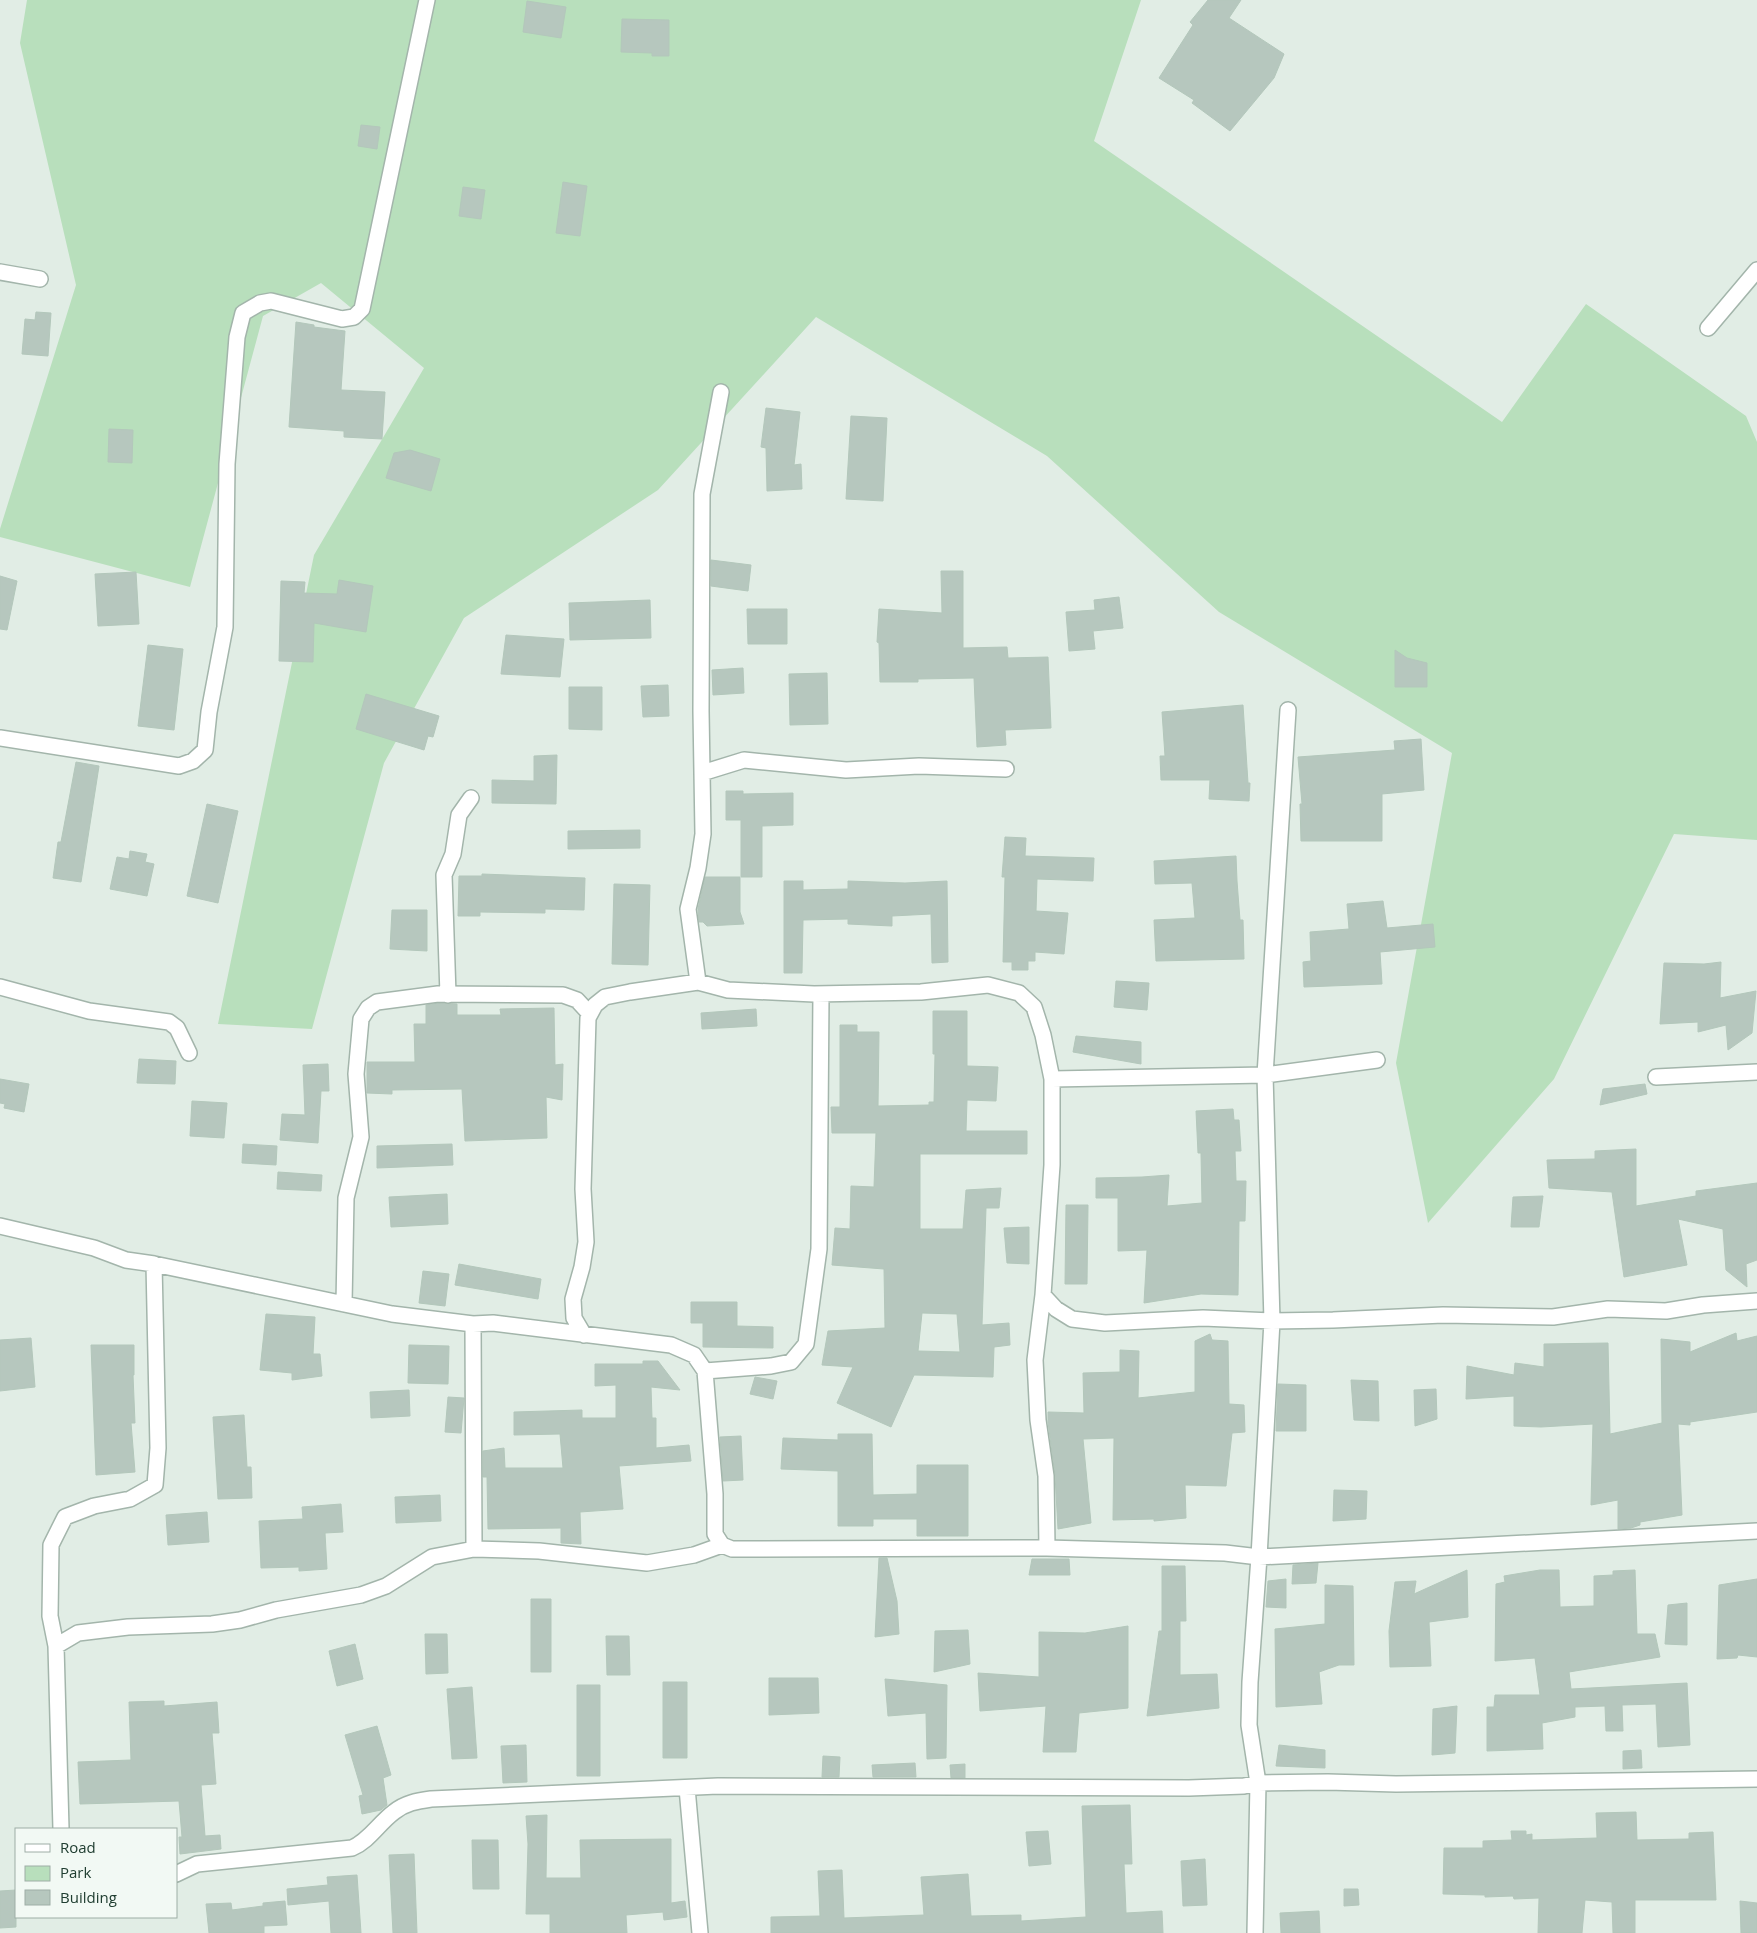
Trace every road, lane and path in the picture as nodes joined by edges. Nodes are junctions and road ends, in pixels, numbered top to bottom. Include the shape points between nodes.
1 (427, 0) edge
2 (1757, 270) edge
3 (0, 272) edge
4 (40, 279) dead end
5 (1708, 328) dead end
6 (721, 392) dead end
7 (1288, 710) dead end
8 (0, 738) edge
9 (1006, 769) dead end
10 (702, 773) junction
11 (471, 798) dead end
12 (698, 982) junction
13 (0, 987) edge
14 (448, 994) junction
15 (821, 994) junction
16 (590, 1014) junction
17 (190, 1053) dead end
18 (1377, 1060) dead end
19 (1757, 1072) edge
20 (1265, 1075) junction
21 (1656, 1077) dead end
22 (1052, 1079) junction
23 (0, 1226) edge
24 (154, 1264) junction
25 (1043, 1295) junction
26 (1757, 1301) edge
27 (344, 1304) junction
28 (1272, 1321) junction
29 (473, 1324) junction
30 (584, 1334) junction
31 (705, 1372) junction
32 (1757, 1531) edge
33 (722, 1545) junction
34 (1047, 1548) junction
35 (474, 1549) junction
36 (1259, 1557) junction
37 (56, 1646) junction
38 (1757, 1779) edge
39 (1258, 1783) junction
40 (687, 1788) junction
41 (61, 1828) edge
42 (178, 1873) edge
43 (700, 1933) edge
44 (1256, 1933) edge

1 - 8 street via 362,309 354,317 342,319 271,301 243,313 237,337 226,464 225,628 205,750 193,761 178,766
2 - 5 street
3 - 4 street
6 - 10 street via 702,494
7 - 20 street
9 - 10 street via 919,766 846,770 744,760
10 - 12 street via 703,834 688,909
11 - 14 street via 459,815 454,854 444,875
12 - 15 street via 728,990
12 - 16 street via 605,997
13 - 17 street via 89,1012 169,1022 178,1028
14 - 16 street via 563,995 577,1000
14 - 27 street via 377,1002 368,1008 361,1020 356,1074 360,1137 346,1198
15 - 22 street via 921,992 988,985 1019,993 1034,1007
15 - 31 street via 819,1249 806,1344 791,1362
16 - 30 street via 584,1189 586,1242 573,1299 574,1318
18 - 20 street
19 - 21 street
20 - 22 street
20 - 28 street
22 - 25 street via 1052,1165
23 - 24 street via 94,1248 126,1260
24 - 27 street
24 - 37 street via 158,1448 155,1485 130,1499 94,1506 65,1517 51,1545 50,1616
25 - 28 street via 1056,1310 1072,1319 1105,1323 1203,1318
25 - 34 street via 1035,1360 1038,1420 1046,1476
26 - 28 street via 1666,1311 1608,1309 1553,1317 1443,1315
27 - 29 street via 392,1314
28 - 36 street
29 - 30 street via 493,1323
29 - 35 street
30 - 31 street via 671,1345 694,1355
31 - 33 street via 715,1534
32 - 36 street
33 - 34 street via 732,1549
33 - 35 street via 694,1555 647,1563 539,1551
34 - 36 street via 1225,1553
35 - 37 street via 432,1557 386,1586 361,1595 212,1624 128,1627 78,1633
36 - 39 street via 1248,1726
37 - 41 street
38 - 39 street
39 - 40 street via 1188,1788
39 - 44 street
40 - 42 street via 441,1798 412,1802 393,1812 360,1845 352,1848 196,1864
40 - 43 street

